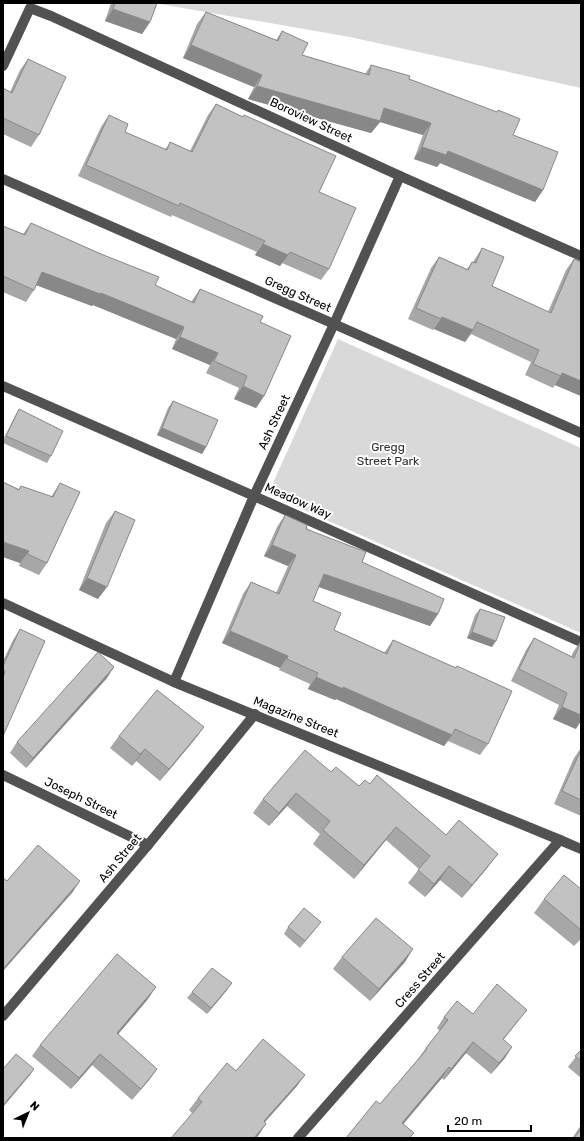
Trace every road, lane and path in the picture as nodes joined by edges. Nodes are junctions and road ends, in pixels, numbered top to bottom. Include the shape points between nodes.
1 (3, 66) edge
2 (400, 176) junction
3 (3, 180) edge
4 (581, 256) edge
5 (334, 324) junction
6 (3, 386) edge
7 (581, 433) edge
8 (254, 496) junction
9 (3, 603) edge
10 (581, 642) edge
11 (174, 682) junction
12 (255, 714) junction
13 (3, 775) edge
14 (560, 840) junction
15 (148, 845) junction
16 (581, 849) edge
17 (3, 1016) edge
18 (298, 1138) edge

1 - 2 street, Boroview Street via 30,8
2 - 4 street, Boroview Street
2 - 5 street, Ash Street
3 - 5 street, Gregg Street
5 - 7 street, Gregg Street
5 - 8 street, Ash Street
6 - 8 street, Meadow Way
8 - 10 street, Meadow Way
8 - 11 street, Ash Street
9 - 11 street, Magazine Street
11 - 12 street, Magazine Street
12 - 14 street, Magazine Street
12 - 15 street, Ash Street
13 - 15 street, Joseph Street
14 - 16 street, Magazine Street
14 - 18 street, Cress Street
15 - 17 street, Ash Street

